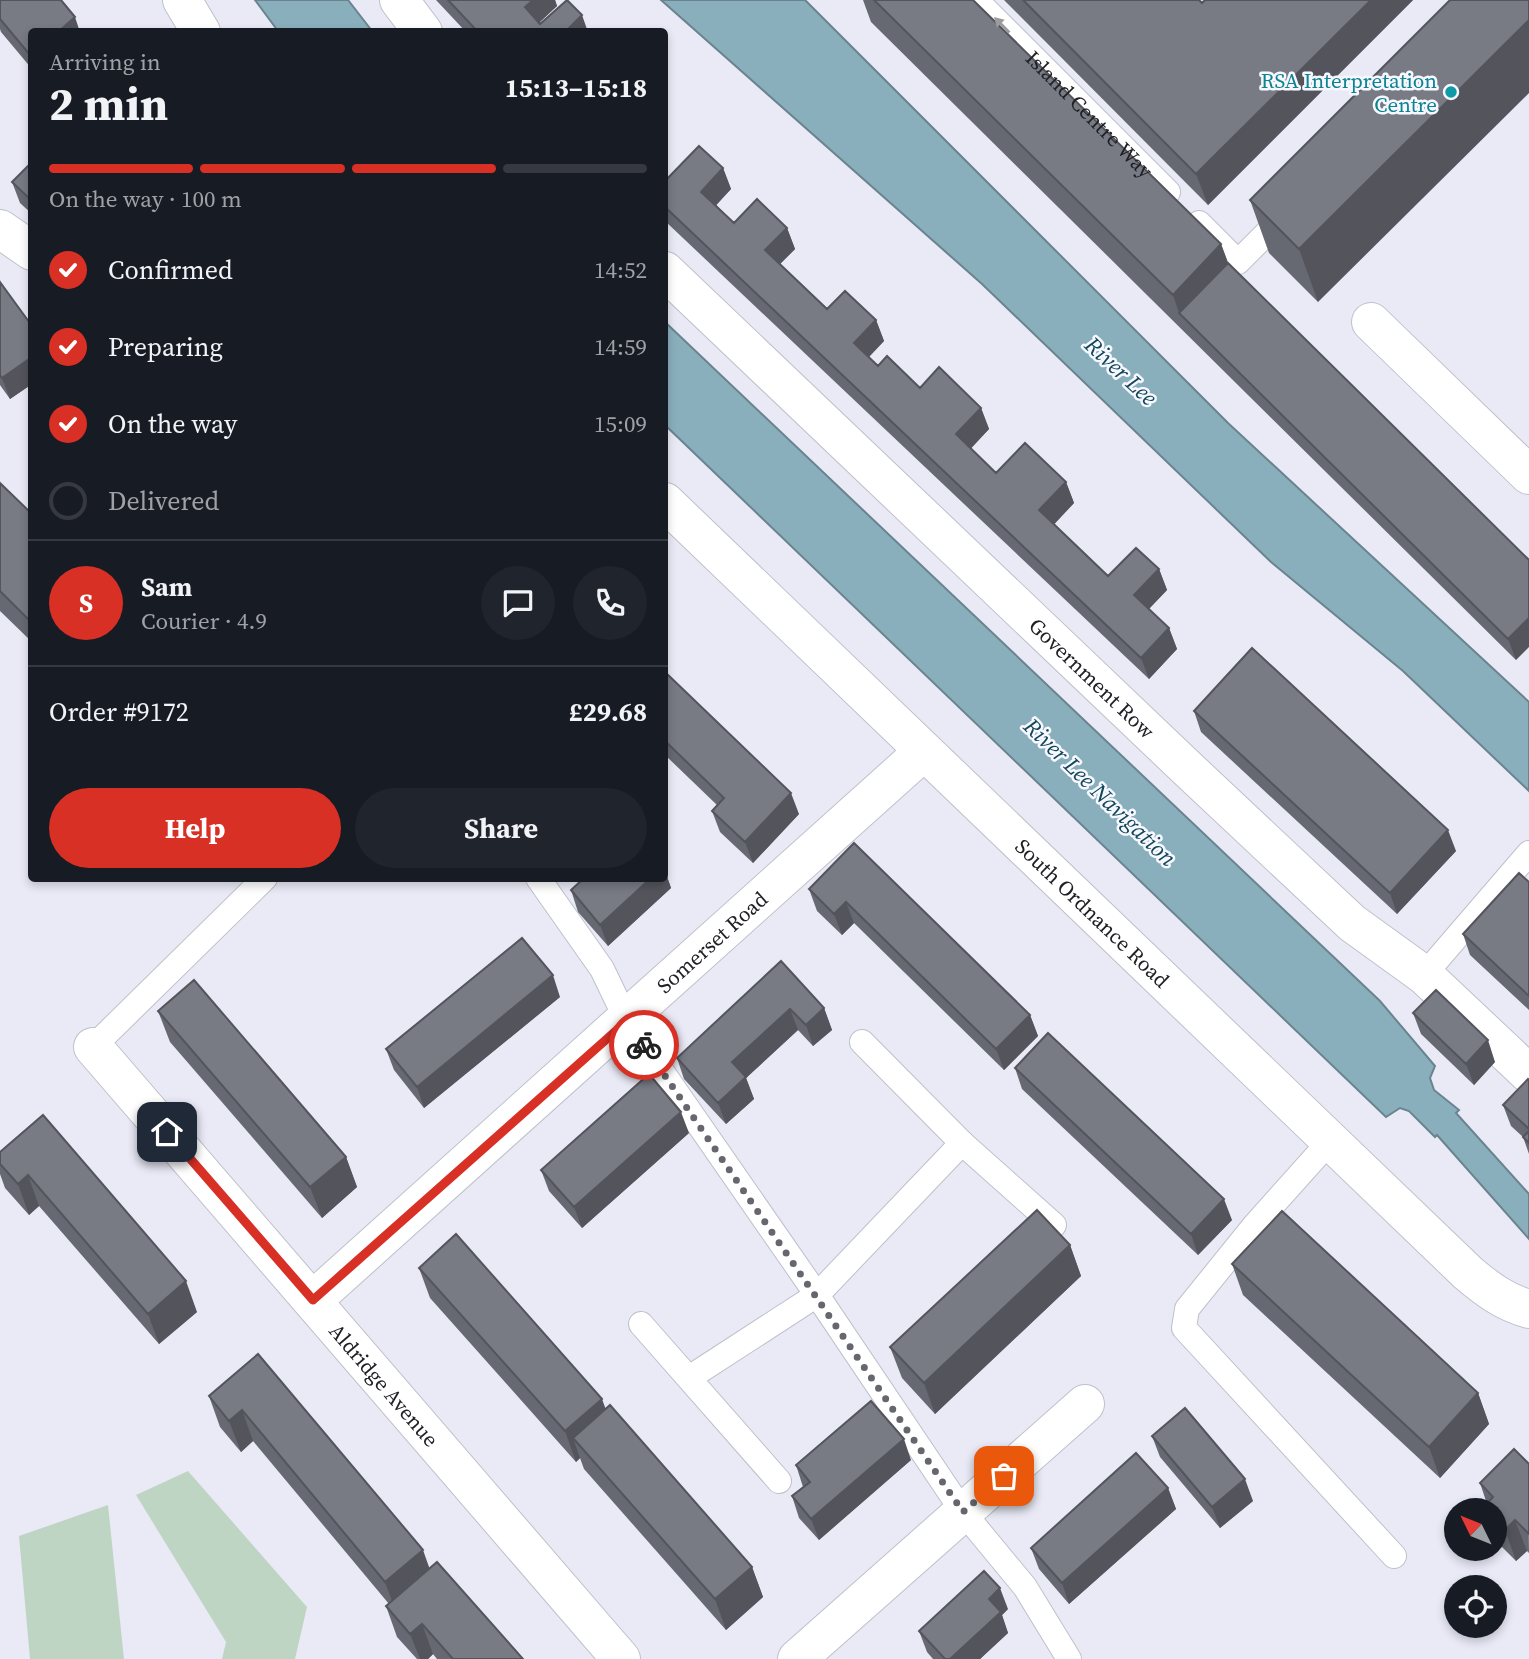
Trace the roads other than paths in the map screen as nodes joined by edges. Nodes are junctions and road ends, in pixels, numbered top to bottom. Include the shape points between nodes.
1 (182, 0) edge
2 (399, 0) edge
3 (976, 0) edge
4 (199, 28) edge
5 (420, 28) edge
6 (1304, 196) edge
7 (0, 229) edge
8 (28, 248) edge
9 (668, 274) edge
10 (1371, 323) dead end
11 (1529, 475) edge
12 (668, 505) edge
13 (923, 752) junction
14 (1529, 853) edge
15 (261, 882) edge
16 (541, 882) edge
17 (1424, 975) junction
18 (627, 1021) junction
19 (862, 1042) dead end
20 (93, 1047) joint
21 (1529, 1074) edge
22 (1330, 1141) junction
23 (961, 1143) junction
24 (1054, 1225) edge
25 (817, 1295) junction
26 (313, 1300) junction
27 (1523, 1312) edge
28 (641, 1324) dead end
29 (689, 1378) junction
30 (1085, 1404) dead end
31 (779, 1481) dead end
32 (963, 1512) junction
33 (1394, 1556) dead end
34 (621, 1659) edge
35 (797, 1659) edge
36 (1069, 1659) edge

1 - 4 street
2 - 5 street
6 -> 3 lane, Island Centre Way via 1238,262
7 - 8 street
9 - 17 street, Government Row via 1352,923
10 - 11 street
12 - 13 street, South Ordnance Road
13 - 18 street, Somerset Road
13 - 22 street, South Ordnance Road
14 - 17 lane
15 - 20 lane
16 - 18 lane via 602,969
17 - 21 street, Government Row
18 - 25 lane
18 - 26 street, Somerset Road
19 - 23 lane
20 - 26 street, Aldridge Avenue
22 - 27 street, South Ordnance Road via 1468,1273
22 - 33 lane via 1187,1309 1184,1328
23 - 24 lane
23 - 25 lane
25 - 29 lane
25 - 32 lane
26 - 34 street, Aldridge Avenue
28 - 29 lane
29 - 31 lane
30 - 32 street
32 - 35 street
32 - 36 lane via 1025,1587

